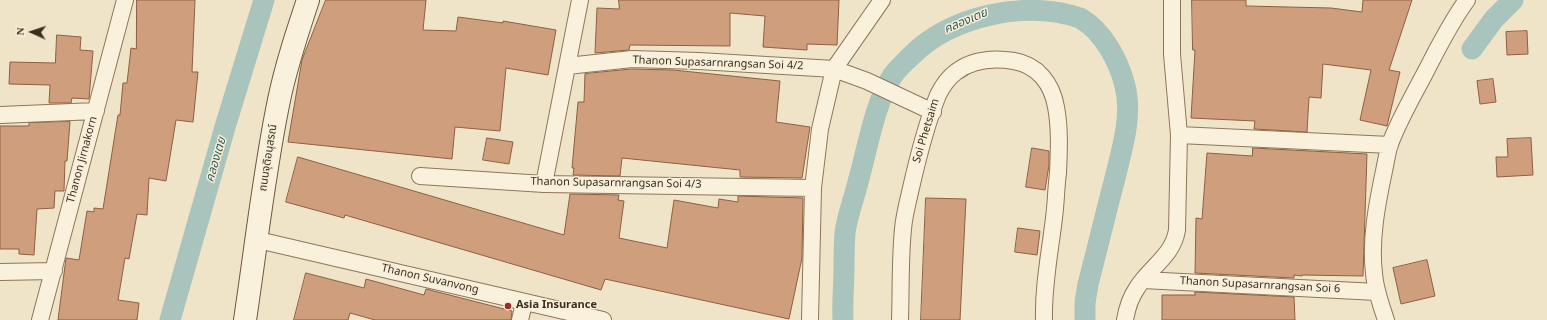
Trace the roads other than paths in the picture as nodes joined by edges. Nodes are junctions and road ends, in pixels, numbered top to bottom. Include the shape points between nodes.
1 (125, 0) edge
2 (308, 0) edge
3 (580, 0) edge
4 (882, 0) edge
5 (1172, 0) edge
6 (1467, 0) edge
7 (567, 66) junction
8 (834, 69) junction
9 (96, 111) junction
10 (933, 112) junction
11 (0, 115) edge
12 (1179, 135) junction
13 (1390, 145) junction
14 (420, 176) dead end
15 (544, 184) junction
16 (813, 188) junction
17 (258, 240) junction
18 (54, 271) junction
19 (0, 272) edge
20 (1143, 280) junction
21 (1377, 292) junction
22 (524, 303) junction
23 (40, 320) edge
24 (245, 320) edge
25 (520, 320) edge
26 (603, 320) edge
27 (810, 320) edge
28 (900, 320) edge
29 (1044, 320) edge
30 (1125, 320) edge
31 (1386, 320) edge

1 - 9 street, Thanon Jirnakorn
2 - 17 street, ถนนจุติอนุสรณ์ via 280,98 268,159
3 - 7 street
4 - 8 street
5 - 12 street via 1172,54
6 - 13 street via 1440,43
7 - 8 street, Thanon Supasarnrangsan Soi 4/2 via 632,59
7 - 15 street
8 - 10 street, Thanon Supasarnrangsan Soi 4/2 via 867,81
8 - 16 street via 820,129
9 - 11 street
9 - 18 street, Thanon Jirnakorn
10 - 28 street, Soi Phetsaim via 918,159 903,228
10 - 29 street, Soi Phetsaim via 939,94 948,80 964,67 981,61 1009,60 1027,65 1043,76 1049,85 1056,106 1059,154
12 - 13 street
12 - 20 street via 1175,240
13 - 21 street via 1380,190 1374,238
14 - 15 street, Thanon Supasarnrangsan Soi 4/3
15 - 16 street, Thanon Supasarnrangsan Soi 4/3
16 - 27 street
17 - 22 street, Thanon Suvanvong
17 - 24 street, ถนนจุติอนุสรณ์
18 - 19 street
18 - 23 street, Thanon Jirnakorn
20 - 21 street, Thanon Supasarnrangsan Soi 6
20 - 30 street via 1131,298
21 - 31 street
22 - 25 street
22 - 26 street, Thanon Suvanvong

